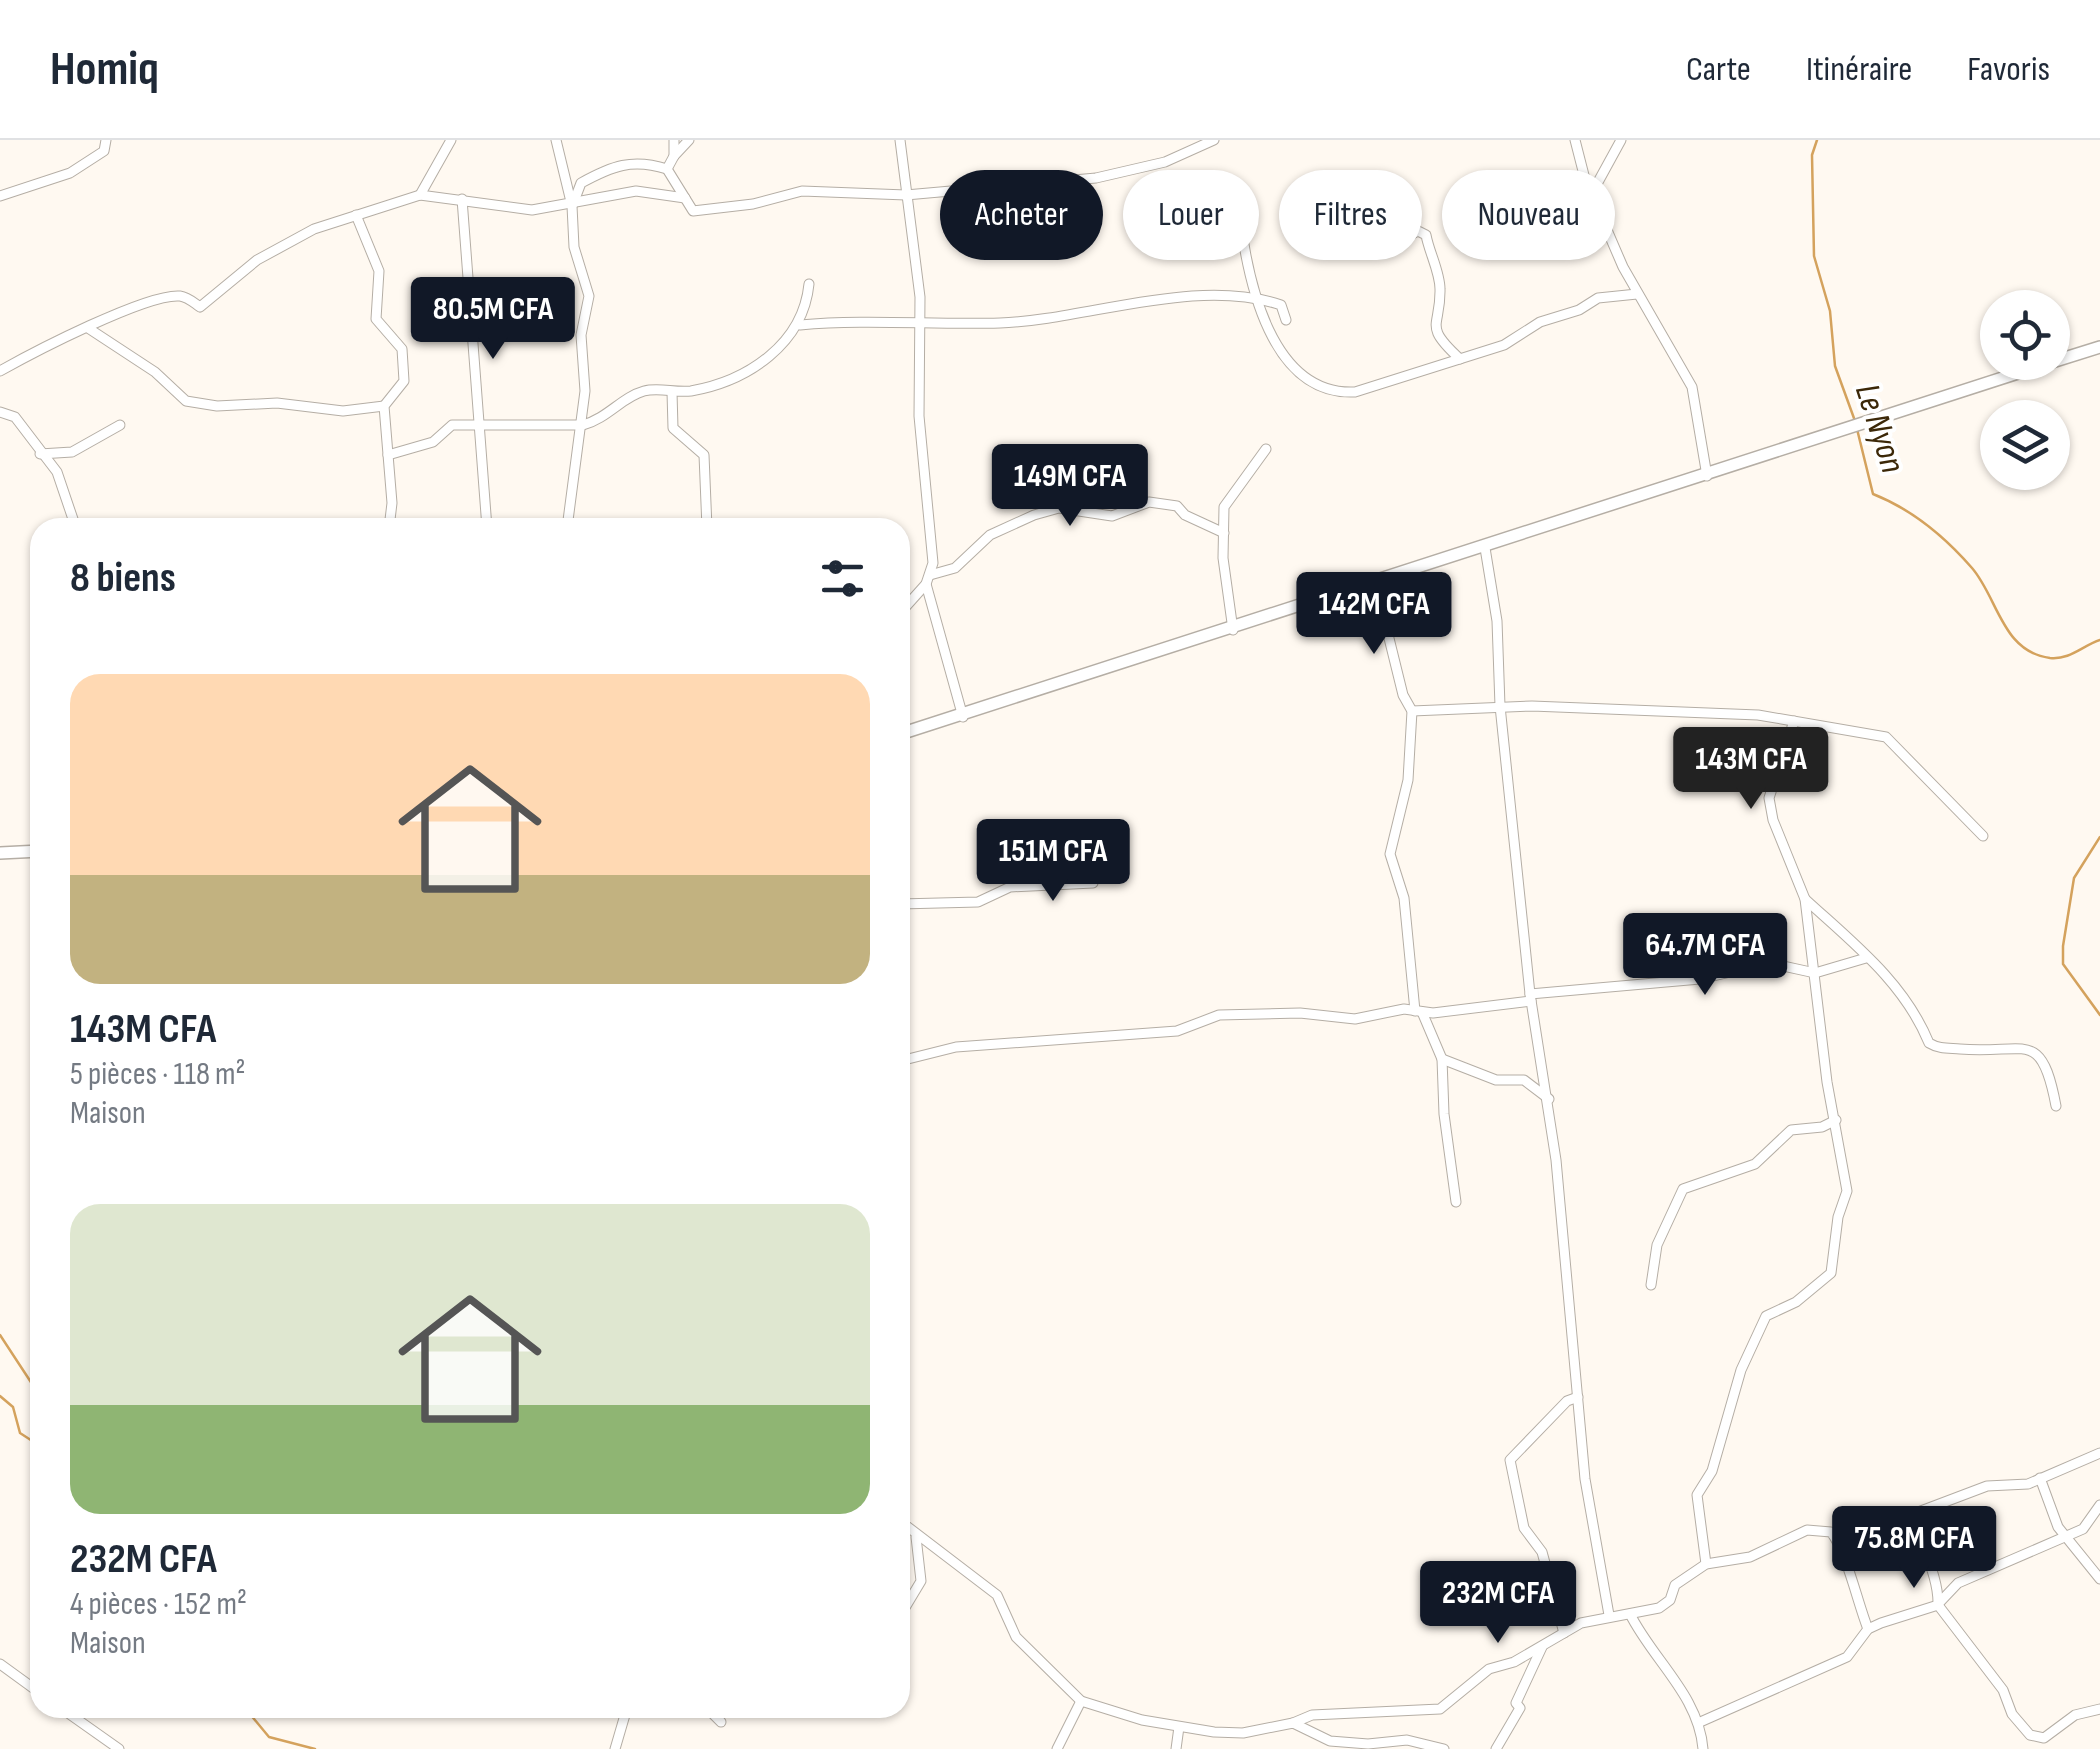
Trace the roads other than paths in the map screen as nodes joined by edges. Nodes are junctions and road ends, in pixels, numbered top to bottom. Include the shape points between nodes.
1 (106, 140) edge
2 (451, 140) edge
3 (556, 140) edge
4 (674, 140) edge
5 (689, 140) edge
6 (900, 140) edge
7 (1214, 140) edge
8 (1576, 140) edge
9 (1621, 140) edge
10 (674, 156) junction
11 (666, 169) junction
12 (1585, 170) edge
13 (1605, 170) edge
14 (420, 195) junction
15 (906, 195) junction
16 (0, 196) edge
17 (685, 198) junction
18 (462, 199) junction
19 (572, 206) junction
20 (356, 215) junction
21 (1422, 233) edge
22 (1615, 245) edge
23 (1247, 260) edge
24 (809, 284) dead end
25 (1637, 294) junction
26 (1254, 298) junction
27 (920, 320) junction
28 (1286, 320) dead end
29 (800, 325) junction
30 (88, 328) junction
31 (2100, 347) edge
32 (2070, 356) edge
33 (1460, 359) junction
34 (0, 372) edge
35 (1998, 380) edge
36 (672, 392) junction
37 (384, 406) junction
38 (0, 412) edge
39 (477, 424) junction
40 (120, 425) dead end
41 (578, 426) junction
42 (1266, 449) dead end
43 (40, 454) junction
44 (388, 455) junction
45 (1708, 476) junction
46 (74, 518) edge
47 (389, 518) edge
48 (486, 518) edge
49 (569, 518) edge
50 (707, 518) edge
51 (1224, 533) junction
52 (1485, 548) junction
53 (928, 579) junction
54 (1367, 587) junction
55 (910, 601) edge
56 (1233, 630) junction
57 (1500, 706) junction
58 (1412, 712) junction
59 (963, 716) junction
60 (1794, 721) junction
61 (910, 731) edge
62 (1983, 836) dead end
63 (30, 852) edge
64 (0, 853) edge
65 (1093, 883) dead end
66 (1805, 900) junction
67 (910, 904) edge
68 (1866, 958) junction
69 (1815, 973) junction
70 (1531, 997) junction
71 (1419, 1011) junction
72 (910, 1058) edge
73 (1442, 1059) junction
74 (1549, 1098) junction
75 (2056, 1106) dead end
76 (1836, 1120) junction
77 (1456, 1202) dead end
78 (1651, 1285) dead end
79 (1578, 1398) junction
80 (2100, 1453) edge
81 (2040, 1478) junction
82 (2100, 1505) edge
83 (910, 1532) edge
84 (2066, 1537) junction
85 (916, 1538) junction
86 (1706, 1564) junction
87 (2100, 1579) edge
88 (910, 1599) edge
89 (1938, 1606) junction
90 (1630, 1614) junction
91 (1609, 1615) junction
92 (1868, 1630) junction
93 (1564, 1633) junction
94 (1542, 1647) junction
95 (0, 1664) edge
96 (30, 1686) edge
97 (1081, 1702) junction
98 (2100, 1709) edge
99 (75, 1718) edge
100 (624, 1718) edge
101 (717, 1718) edge
102 (720, 1722) dead end
103 (1698, 1723) junction
104 (1293, 1724) junction
105 (1179, 1727) junction
106 (119, 1749) edge
107 (616, 1749) edge
108 (1058, 1749) edge
109 (1176, 1749) edge
110 (1444, 1749) edge
111 (1496, 1749) edge
112 (1702, 1749) edge

1 - 16 street via 104,150 70,173
2 - 14 street
3 - 19 street
4 - 10 street
5 - 10 street
6 - 15 street
7 - 15 street via 1165,162 1096,178
8 - 12 street
9 - 13 street
10 - 11 street
11 - 17 street
11 - 19 street via 642,161 612,166 581,183
14 - 18 street
14 - 20 street
15 - 17 street via 802,191 693,210
15 - 27 street
17 - 19 street via 636,191
18 - 19 street via 532,210
18 - 39 street
19 - 41 street via 574,247 590,296 581,335 586,391
20 - 30 street via 257,260 200,307 184,296 159,297
20 - 37 street via 379,271 376,319 402,349 404,381
21 - 33 street via 1441,292 1436,329
22 - 25 street
23 - 26 street
24 - 29 street
25 - 33 street via 1598,298
25 - 45 street via 1692,387
26 - 27 street via 1211,295 1000,323
26 - 28 street via 1280,305
26 - 33 street via 1294,367 1337,393
27 - 29 street
27 - 53 street via 919,416 932,544
29 - 36 street via 755,366
30 - 34 street
30 - 37 street via 186,400 343,411
31 - 32 main road
35 - 45 main road
36 - 41 street via 641,392 601,420
36 - 50 street via 673,428 704,455
37 - 44 street
38 - 43 street via 15,417
39 - 41 street
39 - 44 street via 452,425 433,442
39 - 48 street
40 - 43 street via 72,452
41 - 49 street
42 - 51 street via 1224,508
43 - 46 street via 67,492
44 - 47 street
45 - 52 main road
51 - 53 street via 1176,506 1148,502 1112,516 1059,508 990,535 955,568
51 - 56 street
52 - 54 main road
52 - 57 street via 1497,621
53 - 55 street
53 - 59 street
54 - 56 main road
54 - 58 street via 1385,622
56 - 59 main road
57 - 58 street
57 - 60 street
57 - 70 street
58 - 71 street via 1408,780 1390,854 1404,898
59 - 61 main road
60 - 62 street via 1898,744
60 - 66 street via 1769,798
63 - 64 main road
65 - 67 street via 1010,887 978,902
66 - 68 street
66 - 69 street
68 - 69 street
68 - 75 street via 1899,988 1929,1043 2030,1048 2042,1056
69 - 70 street via 1769,963 1700,979
69 - 76 street
70 - 71 street
70 - 74 street
71 - 72 street via 1355,1018 1219,1016 1177,1031 956,1047
71 - 73 street
73 - 74 street via 1496,1080 1524,1080
73 - 77 street
74 - 79 street
76 - 78 street via 1791,1130 1755,1164 1682,1189 1657,1246
76 - 86 street via 1847,1191 1833,1266 1811,1291 1766,1316 1741,1370 1712,1471 1697,1495
79 - 91 street
79 - 93 street via 1567,1401 1510,1460 1524,1528 1542,1552
80 - 81 street
81 - 84 street
81 - 89 street via 1968,1491 1912,1514 1922,1554 1939,1584
82 - 84 street via 2083,1528
83 - 85 street
84 - 87 street
84 - 89 street via 1958,1583
85 - 88 street via 921,1581
85 - 97 street via 997,1595 1016,1638
86 - 90 street via 1675,1585 1659,1608
86 - 92 street via 1750,1557 1807,1530 1831,1532 1843,1549
89 - 92 street
89 - 98 street via 2030,1735 2044,1738 2075,1715
90 - 91 street
90 - 103 street
91 - 93 street
92 - 103 street via 1848,1657
93 - 94 street
94 - 104 street via 1488,1670 1440,1709 1312,1715
94 - 111 street via 1512,1728
95 - 96 street
97 - 105 street
97 - 108 street
99 - 106 street
100 - 107 street
101 - 102 street
103 - 112 street
104 - 105 street via 1244,1734
104 - 110 street via 1330,1741 1407,1740
105 - 109 street

